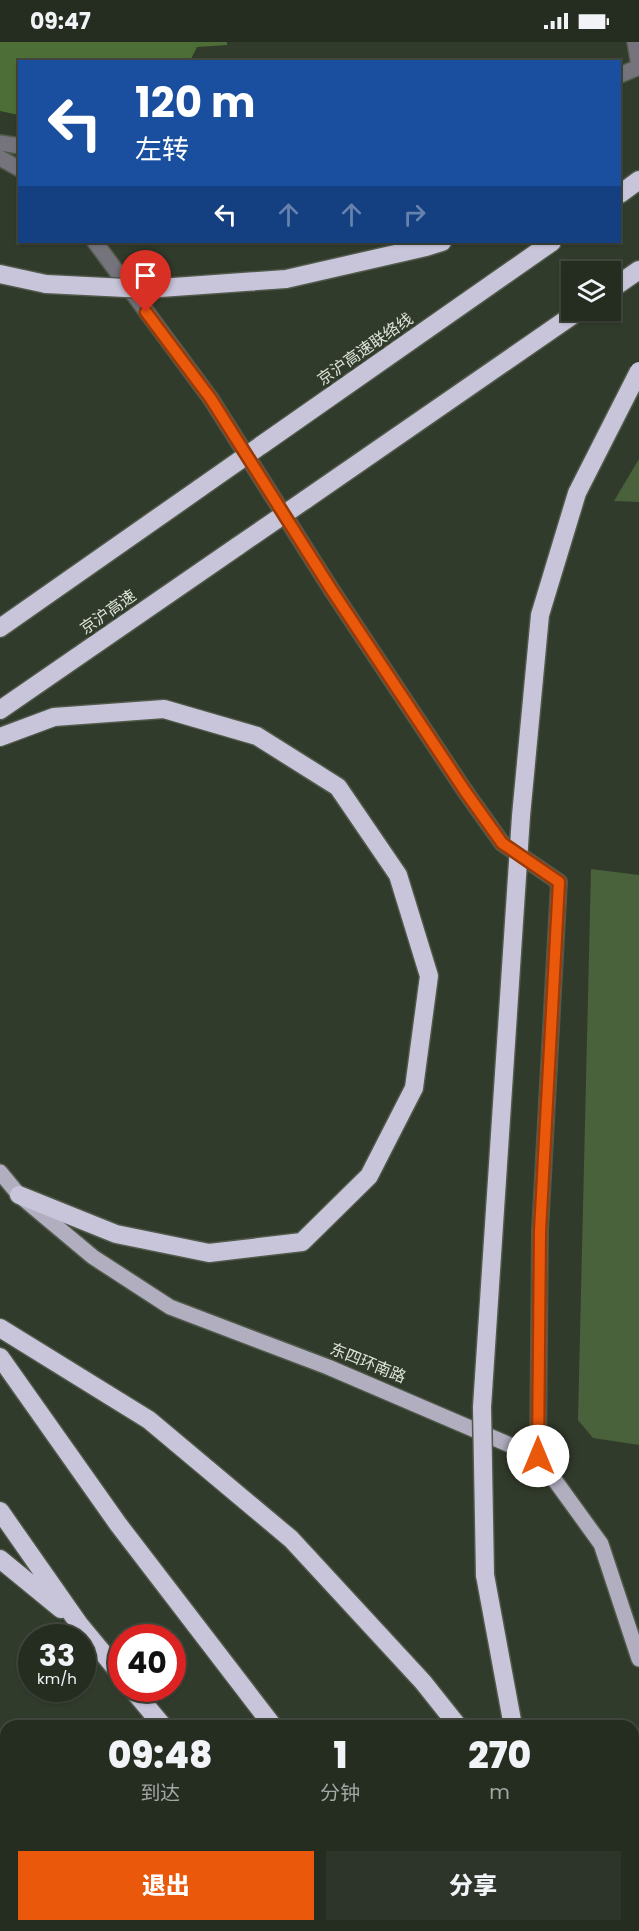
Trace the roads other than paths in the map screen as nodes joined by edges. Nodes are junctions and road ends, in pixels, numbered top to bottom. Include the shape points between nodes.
1 (635, 42) edge
2 (639, 66) edge
3 (621, 75) edge
4 (0, 143) edge
5 (18, 146) edge
6 (0, 158) edge
7 (18, 168) edge
8 (639, 173) edge
9 (621, 180) edge
10 (639, 180) edge
11 (621, 193) edge
12 (96, 243) edge
13 (439, 243) edge
14 (551, 243) edge
15 (639, 270) edge
16 (0, 274) edge
17 (621, 282) edge
18 (564, 321) edge
19 (639, 371) edge
20 (0, 628) edge
21 (0, 710) edge
22 (0, 737) edge
23 (0, 1172) edge
24 (19, 1195) junction
25 (0, 1328) edge
26 (0, 1357) edge
27 (538, 1456) junction
28 (0, 1511) edge
29 (0, 1559) edge
30 (79, 1624) joint
31 (96, 1645) edge
32 (108, 1659) edge
33 (639, 1659) edge
34 (143, 1702) edge
35 (158, 1720) edge
36 (268, 1720) edge
37 (453, 1720) edge
38 (512, 1720) edge

1 - 2 street
2 - 3 street
4 - 5 street
6 - 7 street
8 - 9 highway
10 - 11 highway
12 - 27 street via 211,399 331,589 502,843 559,882 540,1231
13 - 16 highway, bridge via 286,279 146,289 46,284
14 - 20 highway, 京沪高速联络线, bridge
15 - 17 highway
18 - 21 highway, 京沪高速, bridge
19 - 38 highway, bridge via 577,493 540,615 521,816 482,1407 485,1575
22 - 24 highway via 54,717 164,709 257,736 338,787 398,875 429,976 414,1088 369,1176 302,1242 209,1253 116,1234
23 - 24 main road, 东四环南路
24 - 27 main road, 东四环南路 via 93,1257 170,1307 340,1372
25 - 37 highway via 149,1420 291,1539
26 - 36 highway via 118,1524
27 - 33 main road via 601,1544
28 - 30 highway
29 - 30 highway
31 - 32 highway
34 - 35 highway

